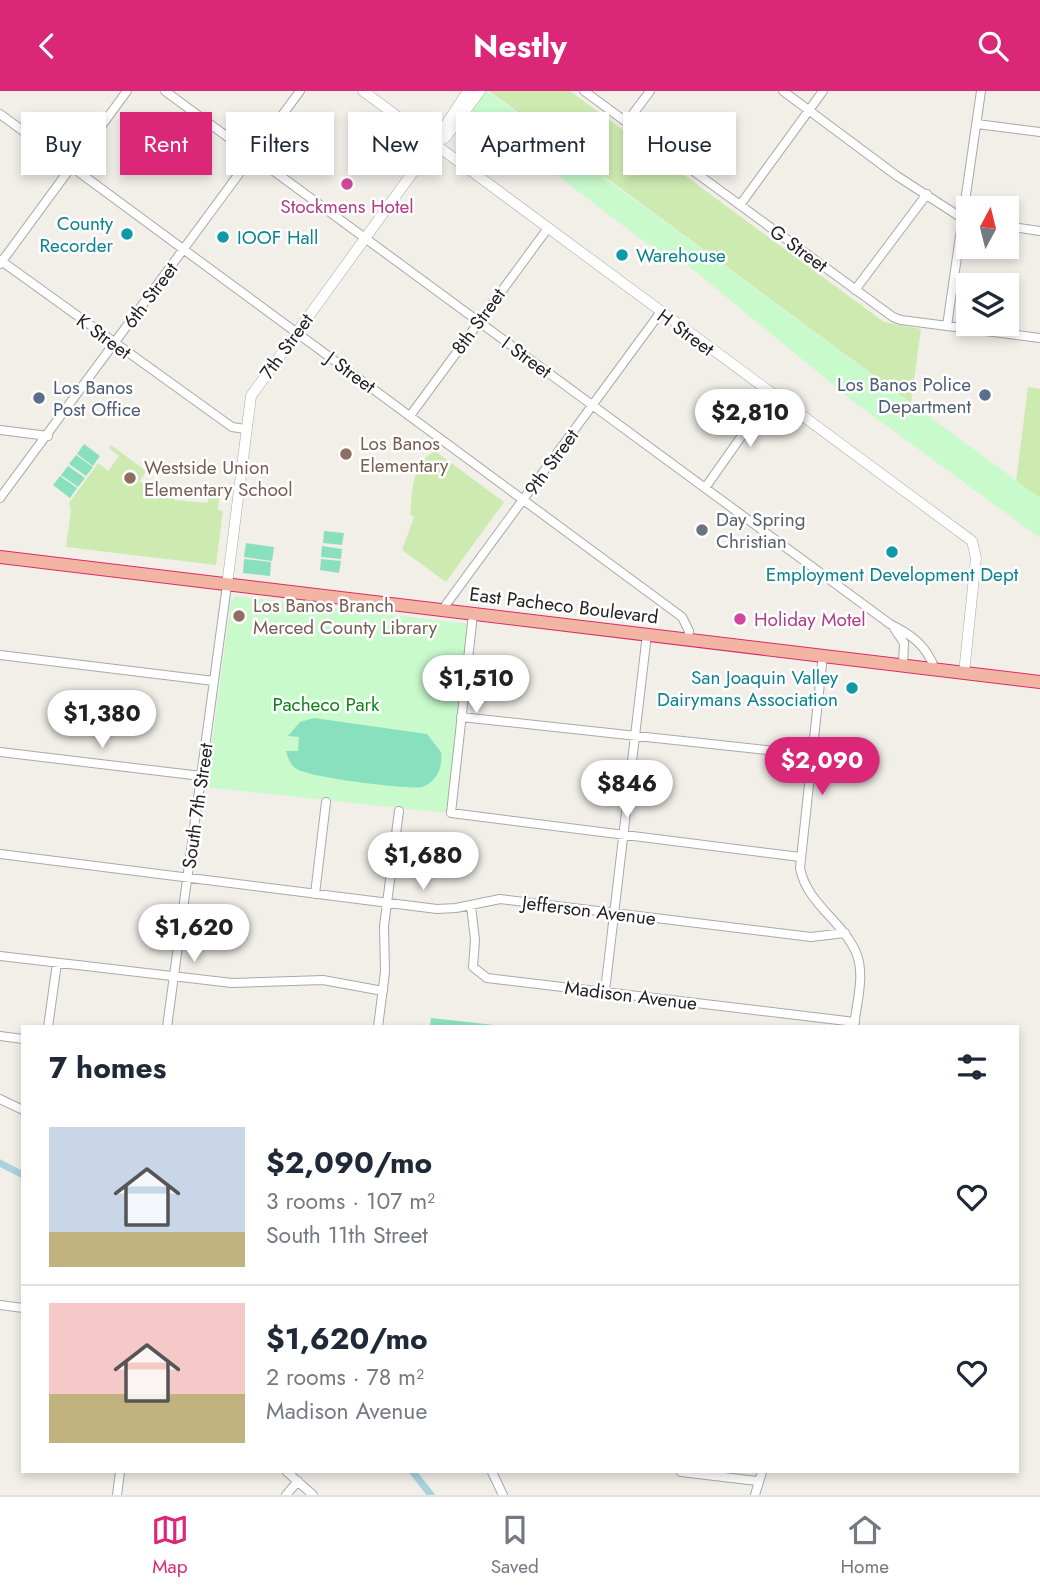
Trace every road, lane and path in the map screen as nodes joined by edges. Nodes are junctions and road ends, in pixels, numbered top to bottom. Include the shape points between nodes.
1 (127, 91) edge
2 (165, 91) edge
3 (300, 91) edge
4 (363, 91) edge
5 (468, 91) edge
6 (481, 91) edge
7 (584, 91) edge
8 (650, 91) edge
9 (783, 91) edge
10 (824, 91) edge
11 (981, 91) edge
12 (809, 110) junction
13 (285, 112) edge
14 (392, 112) edge
15 (635, 112) edge
16 (0, 114) edge
17 (106, 120) edge
18 (623, 120) edge
19 (977, 124) junction
20 (21, 130) edge
21 (442, 131) edge
22 (1040, 132) edge
23 (226, 136) edge
24 (442, 140) edge
25 (442, 149) edge
26 (65, 175) edge
27 (82, 175) edge
28 (239, 175) edge
29 (279, 175) edge
30 (411, 175) edge
31 (699, 175) edge
32 (927, 194) junction
33 (968, 196) edge
34 (740, 205) junction
35 (956, 214) edge
36 (548, 227) junction
37 (1019, 228) edge
38 (1040, 231) edge
39 (365, 239) junction
40 (184, 250) junction
41 (958, 259) edge
42 (1, 262) edge
43 (855, 290) junction
44 (660, 313) junction
45 (478, 321) junction
46 (947, 326) junction
47 (296, 332) junction
48 (1040, 338) edge
49 (113, 343) junction
50 (772, 393) junction
51 (592, 404) junction
52 (410, 416) junction
53 (245, 429) junction
54 (0, 430) edge
55 (48, 436) junction
56 (705, 488) junction
57 (0, 498) edge
58 (524, 499) junction
59 (0, 557) edge
60 (227, 585) junction
61 (442, 610) junction
62 (473, 614) junction
63 (890, 624) junction
64 (647, 634) junction
65 (688, 639) junction
66 (0, 655) edge
67 (823, 655) junction
68 (903, 665) junction
69 (935, 669) junction
70 (964, 673) junction
71 (214, 681) junction
72 (1040, 682) edge
73 (461, 716) junction
74 (636, 737) junction
75 (0, 752) edge
76 (812, 755) junction
77 (201, 776) junction
78 (326, 802) dead end
79 (399, 811) dead end
80 (624, 834) junction
81 (0, 854) edge
82 (800, 857) junction
83 (187, 877) junction
84 (315, 894) junction
85 (386, 902) junction
86 (471, 906) junction
87 (615, 913) junction
88 (845, 933) junction
89 (0, 956) edge
90 (57, 963) junction
91 (174, 976) junction
92 (383, 991) junction
93 (605, 991) junction
94 (855, 1024) edge
95 (48, 1025) edge
96 (167, 1025) edge
97 (378, 1025) edge
98 (0, 1037) edge
99 (21, 1039) edge
100 (0, 1099) edge
101 (21, 1109) edge
102 (0, 1305) edge
103 (21, 1308) edge
104 (120, 1473) edge
105 (288, 1473) edge
106 (492, 1473) edge
107 (689, 1473) edge
108 (761, 1473) edge
109 (298, 1481) junction
110 (757, 1481) junction
111 (117, 1495) edge
112 (286, 1495) edge
113 (313, 1495) edge
114 (503, 1495) edge
115 (755, 1495) edge

1 - 17 street
2 - 23 street, I Street
3 - 13 street, 6th Street
4 - 14 street, H Street
5 - 21 street, 7th Street
6 - 24 street, 7th Street
7 - 18 street, G Street
8 - 15 street
9 - 12 street
10 - 12 street
11 - 19 street
12 - 32 street
12 - 34 street
16 - 20 street, J Street
19 - 22 street
19 - 33 street
25 - 36 street, H Street
26 - 42 street
27 - 40 street, J Street
28 - 40 street, 6th Street
29 - 39 street, I Street
30 - 39 street, 7th Street
31 - 34 street, G Street
32 - 35 street
32 - 43 street
34 - 43 street, G Street
36 - 44 street, H Street
36 - 45 street, 8th Street
37 - 38 street
39 - 45 street, I Street
39 - 47 street, 7th Street
40 - 47 street, J Street
40 - 49 street, 6th Street
41 - 46 street
42 - 49 street, K Street
43 - 46 street, G Street via 901,320
44 - 50 street, H Street
44 - 51 street, 9th Street
45 - 51 street, I Street
45 - 52 street, 8th Street
46 - 48 street, G Street
47 - 52 street, J Street
47 - 53 street, 7th Street via 251,396
49 - 53 street, K Street via 232,427
49 - 55 street, 6th Street
50 - 56 street
50 - 70 street, H Street via 972,541 976,558
51 - 56 street, I Street
51 - 58 street, 9th Street
52 - 58 street, J Street
53 - 60 street, 7th Street
54 - 55 street
55 - 57 street, 6th Street
56 - 63 street, I Street
58 - 61 street, 9th Street
58 - 65 street, J Street via 682,617
59 - 60 highway, East Pacheco Boulevard
60 - 61 highway, East Pacheco Boulevard
60 - 71 street, South 7th Street
61 - 62 highway, East Pacheco Boulevard
62 - 64 highway, East Pacheco Boulevard
62 - 73 street
63 - 68 street, I Street via 904,643
63 - 69 street, I Street via 925,648
64 - 65 highway, East Pacheco Boulevard
64 - 74 street
65 - 67 highway, East Pacheco Boulevard
66 - 71 street
67 - 68 highway, East Pacheco Boulevard
67 - 76 street
68 - 69 highway, East Pacheco Boulevard
69 - 70 highway, East Pacheco Boulevard
70 - 72 highway, East Pacheco Boulevard
71 - 77 street, South 7th Street
73 - 74 street
73 - 80 street via 451,813
74 - 76 street
74 - 80 street
75 - 77 street
76 - 82 street
77 - 83 street, South 7th Street
78 - 84 street
79 - 85 street
80 - 82 street
80 - 87 street
81 - 83 street, Jefferson Avenue
82 - 88 street via 807,892
83 - 84 street, Jefferson Avenue
83 - 91 street, South 7th Street
84 - 85 street, Jefferson Avenue
85 - 86 street, Jefferson Avenue via 437,909
85 - 92 street
86 - 87 street, Jefferson Avenue via 500,899
86 - 93 street, Madison Avenue via 473,967 478,974
87 - 88 street, Jefferson Avenue via 811,937
87 - 93 street
88 - 94 street via 859,966
89 - 90 street
90 - 91 street
90 - 95 street
91 - 92 street via 232,983 323,980
91 - 96 street, South 7th Street
92 - 97 street
93 - 94 street, Madison Avenue
98 - 99 street
100 - 101 street
102 - 103 street
104 - 111 street
105 - 109 street
106 - 114 street
107 - 110 street
108 - 110 street
109 - 112 street
109 - 113 street
110 - 115 street

